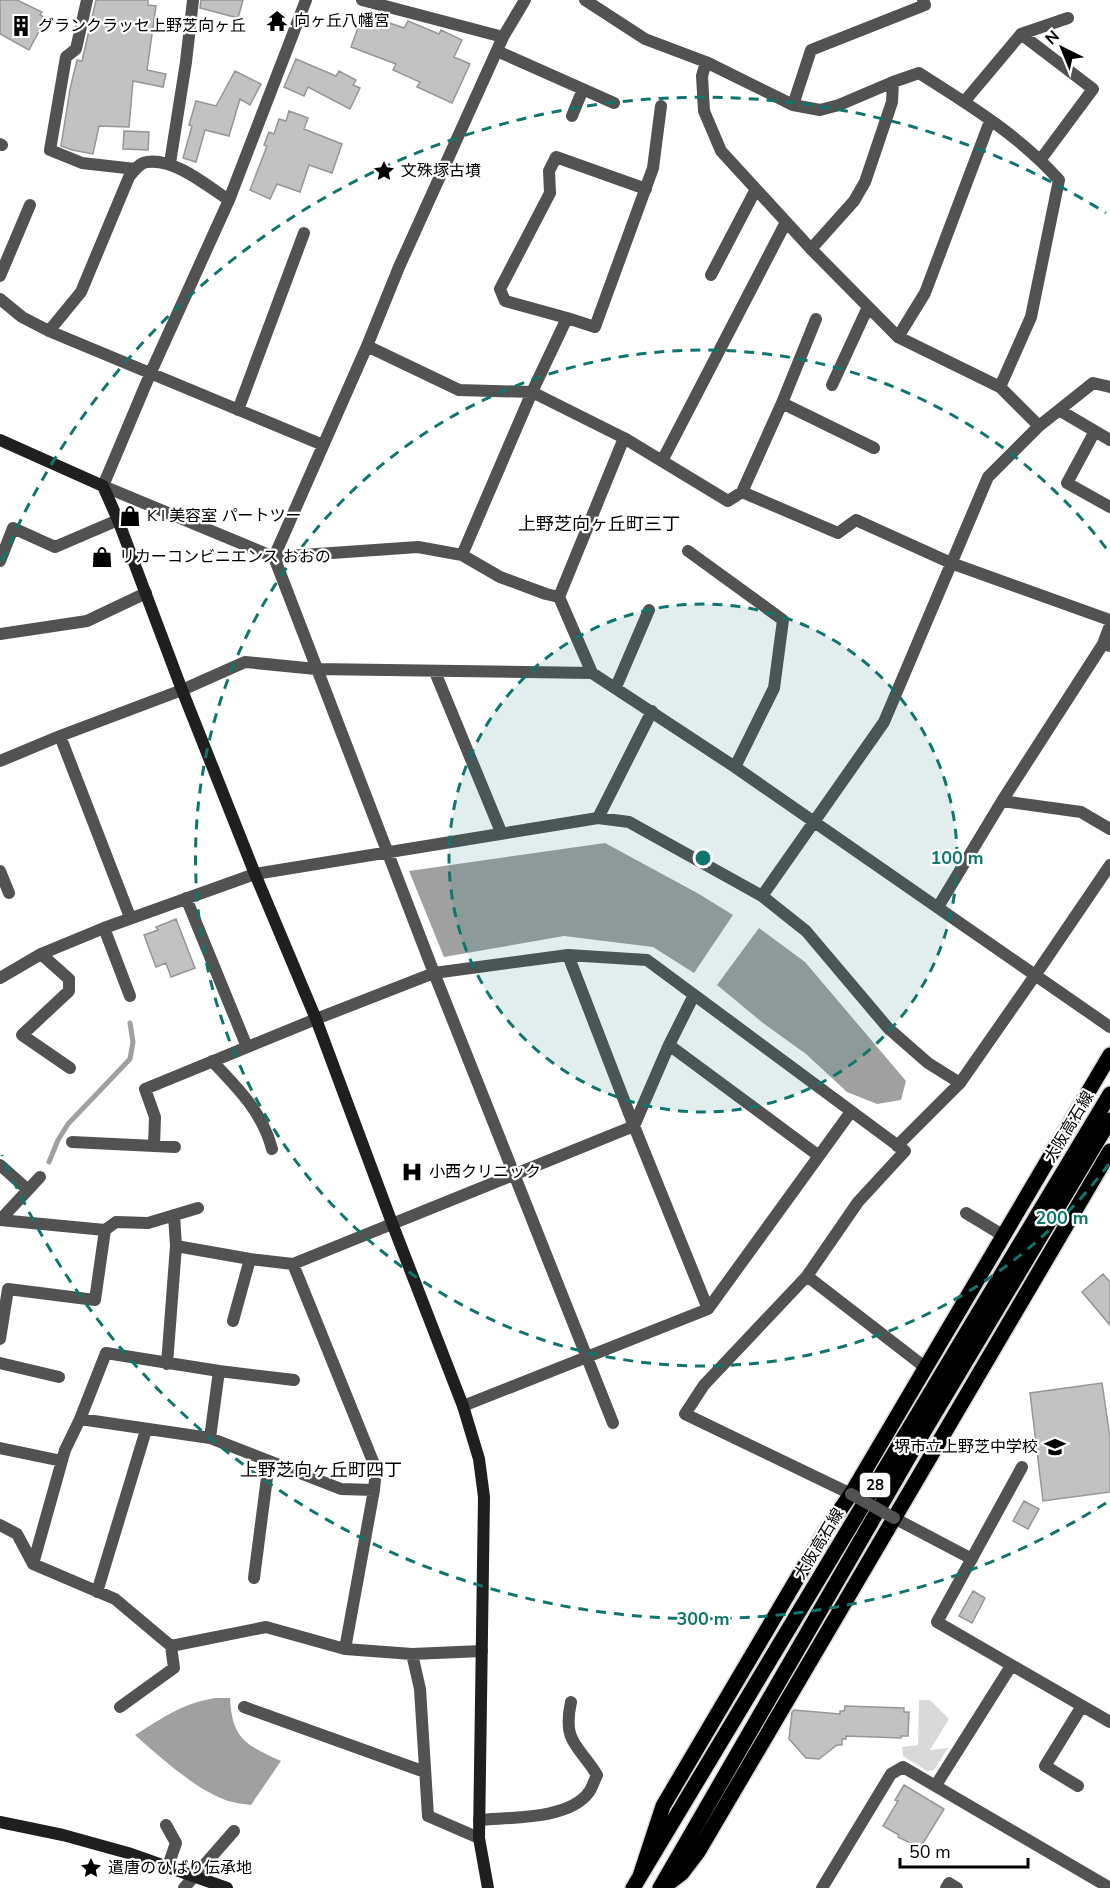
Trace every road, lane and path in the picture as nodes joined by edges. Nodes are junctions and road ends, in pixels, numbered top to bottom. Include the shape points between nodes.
1 (87, 0) edge
2 (193, 0) edge
3 (306, 0) edge
4 (525, 0) edge
5 (585, 0) edge
6 (923, 0) edge
7 (371, 1) edge
8 (1068, 18) dead end
9 (1021, 34) junction
10 (503, 37) junction
11 (497, 51) junction
12 (706, 62) junction
13 (892, 82) junction
14 (583, 89) junction
15 (964, 102) junction
16 (614, 103) dead end
17 (793, 105) junction
18 (661, 106) dead end
19 (572, 116) dead end
20 (990, 121) junction
21 (1041, 159) junction
22 (170, 163) junction
23 (135, 169) junction
24 (646, 189) junction
25 (756, 189) junction
26 (230, 200) junction
27 (30, 205) dead end
28 (786, 222) junction
29 (304, 233) dead end
30 (811, 249) junction
31 (711, 275) dead end
32 (0, 276) edge
33 (0, 298) edge
34 (868, 307) junction
35 (567, 318) junction
36 (816, 319) dead end
37 (49, 331) junction
38 (898, 337) junction
39 (367, 345) junction
40 (150, 372) junction
41 (832, 385) dead end
42 (1000, 387) junction
43 (1110, 387) edge
44 (532, 392) junction
45 (782, 403) junction
46 (238, 410) junction
47 (1059, 410) junction
48 (1039, 426) junction
49 (1095, 431) junction
50 (624, 438) junction
51 (0, 440) edge
52 (1110, 440) edge
53 (323, 445) junction
54 (874, 448) dead end
55 (662, 461) junction
56 (103, 486) junction
57 (742, 492) junction
58 (1110, 507) edge
59 (118, 520) junction
60 (688, 551) dead end
61 (462, 555) junction
62 (274, 557) junction
63 (0, 561) edge
64 (951, 562) junction
65 (146, 593) junction
66 (559, 597) junction
67 (649, 610) dead end
68 (1110, 620) edge
69 (1110, 626) edge
70 (0, 634) edge
71 (1106, 645) edge
72 (316, 669) junction
73 (435, 672) junction
74 (592, 673) junction
75 (616, 687) junction
76 (182, 690) junction
77 (652, 711) junction
78 (60, 736) junction
79 (0, 761) edge
80 (735, 767) junction
81 (1002, 801) junction
82 (598, 818) junction
83 (814, 821) junction
84 (1110, 829) edge
85 (501, 832) junction
86 (386, 851) junction
87 (1110, 865) edge
88 (0, 871) edge
89 (255, 874) junction
90 (9, 893) dead end
91 (762, 896) junction
92 (186, 898) junction
93 (938, 907) junction
94 (130, 917) junction
95 (104, 928) junction
96 (41, 954) junction
97 (568, 955) junction
98 (434, 973) junction
99 (1036, 974) junction
100 (0, 978) edge
101 (694, 994) junction
102 (130, 996) dead end
103 (316, 1018) junction
104 (1110, 1027) edge
105 (669, 1045) junction
106 (247, 1047) junction
107 (1110, 1055) edge
108 (212, 1061) junction
109 (70, 1068) dead end
110 (960, 1083) junction
111 (1110, 1094) edge
112 (850, 1113) junction
113 (1110, 1120) edge
114 (634, 1126) junction
115 (72, 1142) dead end
116 (154, 1146) junction
117 (175, 1147) dead end
118 (272, 1149) dead end
119 (901, 1149) junction
120 (1110, 1151) edge
121 (819, 1156) junction
122 (0, 1165) edge
123 (515, 1175) junction
124 (40, 1177) dead end
125 (28, 1190) junction
126 (198, 1208) dead end
127 (966, 1213) dead end
128 (174, 1215) junction
129 (1, 1219) edge
130 (392, 1223) junction
131 (105, 1230) junction
132 (1004, 1236) junction
133 (176, 1246) junction
134 (250, 1259) junction
135 (293, 1264) junction
136 (807, 1276) junction
137 (4, 1288) edge
138 (708, 1309) junction
139 (233, 1321) dead end
140 (0, 1339) edge
141 (587, 1356) junction
142 (0, 1363) edge
143 (167, 1364) junction
144 (926, 1368) junction
145 (219, 1371) junction
146 (59, 1377) dead end
147 (294, 1380) dead end
148 (463, 1406) junction
149 (80, 1419) junction
150 (613, 1423) dead end
151 (146, 1430) junction
152 (210, 1438) junction
153 (0, 1448) edge
154 (62, 1461) junction
155 (269, 1462) junction
156 (1022, 1467) dead end
157 (374, 1490) junction
158 (851, 1494) junction
159 (894, 1518) junction
160 (0, 1525) edge
161 (972, 1559) junction
162 (33, 1564) junction
163 (254, 1578) dead end
164 (97, 1592) junction
165 (171, 1646) junction
166 (345, 1649) junction
167 (482, 1651) junction
168 (411, 1654) junction
169 (1011, 1666) junction
170 (571, 1702) dead end
171 (1082, 1706) junction
172 (120, 1707) dead end
173 (244, 1707) dead end
174 (1110, 1722) edge
175 (425, 1772) junction
176 (936, 1785) junction
177 (1078, 1786) dead end
178 (479, 1820) junction
179 (0, 1822) edge
180 (166, 1825) dead end
181 (234, 1831) dead end
182 (479, 1838) junction
183 (168, 1866) junction
184 (195, 1876) junction
185 (637, 1882) edge
186 (1108, 1883) edge
187 (184, 1888) edge
188 (227, 1888) edge
189 (488, 1888) edge
190 (661, 1888) edge
191 (822, 1888) edge
192 (946, 1888) edge
193 (957, 1888) edge

1 - 23 street via 76,49 66,57 50,150 82,163
2 - 22 street
3 - 26 street
4 - 10 street
5 - 12 street via 645,39
6 - 17 street via 925,5 811,50
7 - 10 street
8 - 9 street
9 - 15 street
9 - 21 street via 1093,89
10 - 11 street
11 - 14 street
11 - 39 street
12 - 17 street
12 - 25 street via 702,76 704,111 721,151
13 - 15 street via 919,74
13 - 17 street via 820,110
13 - 30 street via 892,102 865,182 854,201
14 - 16 street
14 - 19 street
15 - 20 street
18 - 24 street via 653,168
20 - 21 street
20 - 38 street via 925,293
21 - 42 street via 1059,180 1030,317
22 - 23 street via 145,162
22 - 26 street
23 - 37 street via 81,292
24 - 35 street via 595,327
24 - 35 street via 556,157 549,171 550,193 500,289 506,301
25 - 28 street
25 - 31 street
26 - 40 street
27 - 32 street
28 - 30 street
28 - 55 street
29 - 46 street
30 - 34 street
33 - 37 street
34 - 38 street
34 - 41 street
35 - 44 street
36 - 45 street
37 - 40 street
38 - 42 street
39 - 44 street via 459,390
39 - 53 street
40 - 46 street
40 - 56 street
42 - 48 street
43 - 47 street via 1093,383
44 - 50 street
44 - 61 street
45 - 54 street
45 - 57 street
46 - 53 street
47 - 48 street
47 - 49 street
48 - 64 street via 988,477
49 - 52 street
49 - 58 street via 1067,483
50 - 55 street
50 - 66 street
51 - 56 street
53 - 62 street
55 - 57 street via 728,501
56 - 59 street
56 - 62 street
57 - 64 street via 838,533 856,520
59 - 63 street via 55,547 13,528
59 - 65 street
60 - 80 street via 783,620 774,688
61 - 62 street via 418,547
61 - 66 street via 500,577
62 - 72 street
64 - 68 street
64 - 83 street via 884,722
65 - 70 street via 87,621
65 - 76 street
66 - 74 street
67 - 75 street
69 - 71 street
71 - 81 street
72 - 73 street
72 - 76 street via 245,663
72 - 86 street
73 - 74 street
73 - 85 street
74 - 75 street
75 - 77 street
76 - 78 street
76 - 89 street
77 - 80 street
77 - 82 street
78 - 79 street
78 - 94 street
80 - 83 street
81 - 84 street via 1081,812
81 - 93 street
82 - 85 street
82 - 91 street via 629,822
83 - 91 street
83 - 93 street
85 - 86 street
86 - 89 street
86 - 98 street
87 - 99 street
88 - 90 street
89 - 92 street
89 - 103 street
91 - 110 street via 806,931 888,1028 928,1063
92 - 94 street
92 - 106 street
93 - 99 street
94 - 95 street
95 - 96 street
95 - 102 street
96 - 100 street
96 - 109 street via 69,979 69,991 22,1035
97 - 98 street
97 - 101 street via 647,960
97 - 114 street
98 - 103 street
98 - 123 street
99 - 104 street
99 - 110 street
101 - 105 street
101 - 112 street
103 - 106 street
103 - 130 street
105 - 114 street
105 - 121 street
106 - 108 street
107 - 132 main road
108 - 116 street via 145,1089 154,1117
108 - 118 street via 249,1101 268,1133
110 - 119 street
111 - 185 main road, 大阪高石線 / 28
112 - 119 street
112 - 121 street
113 - 190 main road, 大阪高石線 / 28 via 914,1448
114 - 123 street
114 - 138 street
115 - 116 street
116 - 117 street
119 - 136 street via 858,1202
120 - 159 main road
121 - 138 street
122 - 125 street
123 - 130 street
123 - 141 street
124 - 125 street
125 - 129 street
126 - 128 street
127 - 132 street
128 - 131 street via 148,1223 116,1222
128 - 133 street
129 - 131 street
130 - 135 street
130 - 148 street
131 - 137 street via 95,1300
132 - 144 main road
133 - 134 street
133 - 143 street
134 - 135 street
134 - 139 street
135 - 157 street via 376,1469
136 - 144 street
136 - 158 street via 704,1385 686,1414
137 - 140 street
138 - 141 street
141 - 148 street
141 - 150 street
142 - 146 street
143 - 145 street
143 - 149 street via 106,1353
144 - 158 main road
145 - 147 street
145 - 152 street
148 - 167 street via 479,1459 484,1497
149 - 151 street
149 - 154 street
151 - 152 street
151 - 164 street
152 - 155 street
153 - 154 street
154 - 162 street
155 - 157 street via 341,1489
155 - 163 street
156 - 161 street
157 - 166 street
158 - 159 street, bridge
158 - 185 main road via 663,1806
159 - 161 street
159 - 190 main road via 698,1852 682,1873
160 - 162 street via 17,1534
161 - 169 street via 937,1622
162 - 164 street
164 - 165 street via 115,1599
165 - 166 street via 266,1628
165 - 172 street via 174,1668
166 - 168 street
167 - 168 street
167 - 178 street
168 - 175 street via 420,1689
169 - 171 street
169 - 176 street
170 - 178 street via 568,1728 577,1751 597,1775 589,1793 552,1814
171 - 174 street
171 - 177 street via 1044,1766
173 - 175 street
175 - 182 street via 428,1816
176 - 186 street
176 - 191 street via 903,1767 891,1774
178 - 182 street
179 - 183 street via 63,1835
180 - 183 street via 176,1843
181 - 184 street
182 - 189 street
183 - 184 street
184 - 187 street
184 - 188 street
192 - 193 street via 949,1883

